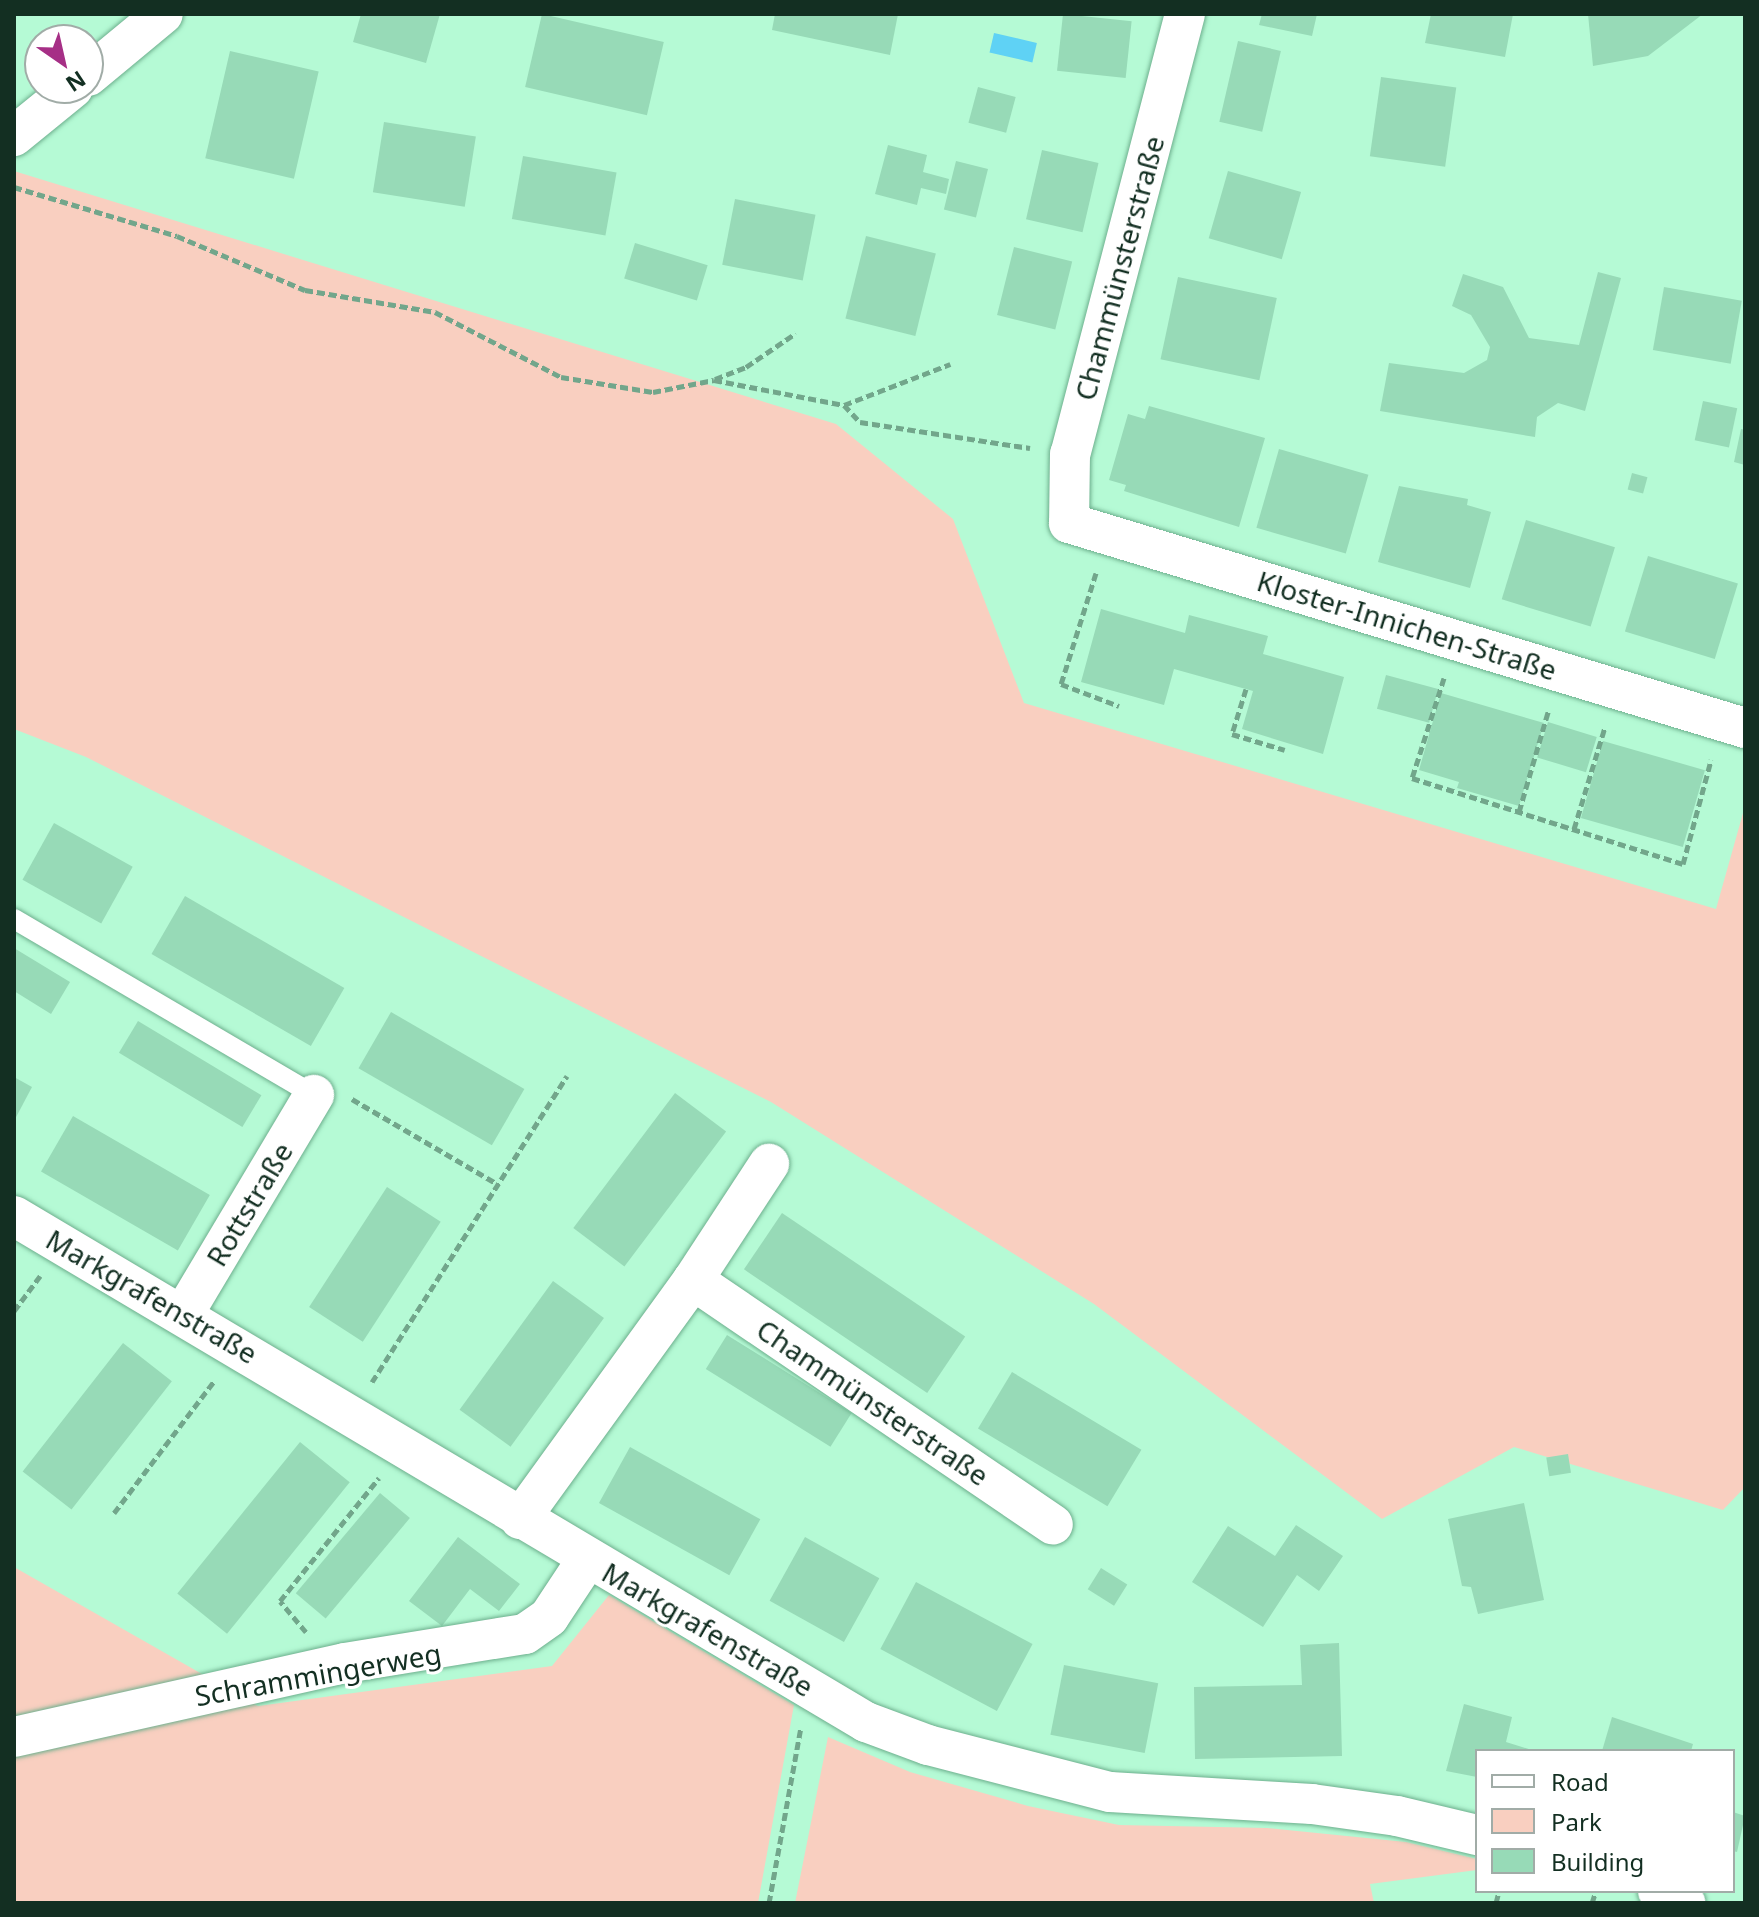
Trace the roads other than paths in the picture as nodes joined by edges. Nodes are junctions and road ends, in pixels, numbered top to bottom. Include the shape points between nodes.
1 (163, 14) edge
2 (1185, 14) edge
3 (104, 63) edge
4 (53, 104) edge
5 (14, 136) edge
6 (1069, 523) joint
7 (1733, 724) edge
8 (14, 919) edge
9 (314, 1095) joint
10 (769, 1164) dead end
11 (14, 1216) edge
12 (693, 1280) junction
13 (184, 1313) junction
14 (520, 1519) junction
15 (1053, 1525) dead end
16 (588, 1558) junction
17 (14, 1737) edge
18 (1475, 1835) edge
19 (1662, 1893) edge
20 (1685, 1903) edge

1 - 3 street
2 - 6 street, Chammünsterstraße via 1070,454
4 - 5 street
6 - 7 street, Kloster-Innichen-Straße
8 - 9 lane
9 - 13 street, Rottstraße
10 - 12 street
11 - 13 street, Markgrafenstraße
12 - 14 street
12 - 15 street, Chammünsterstraße
13 - 14 street, Markgrafenstraße
14 - 16 street, Markgrafenstraße
16 - 17 street, Schrammingerweg via 549,1617 525,1634 345,1663
16 - 18 street, Markgrafenstraße via 866,1722 928,1745 1110,1792 1312,1804
19 - 20 street

